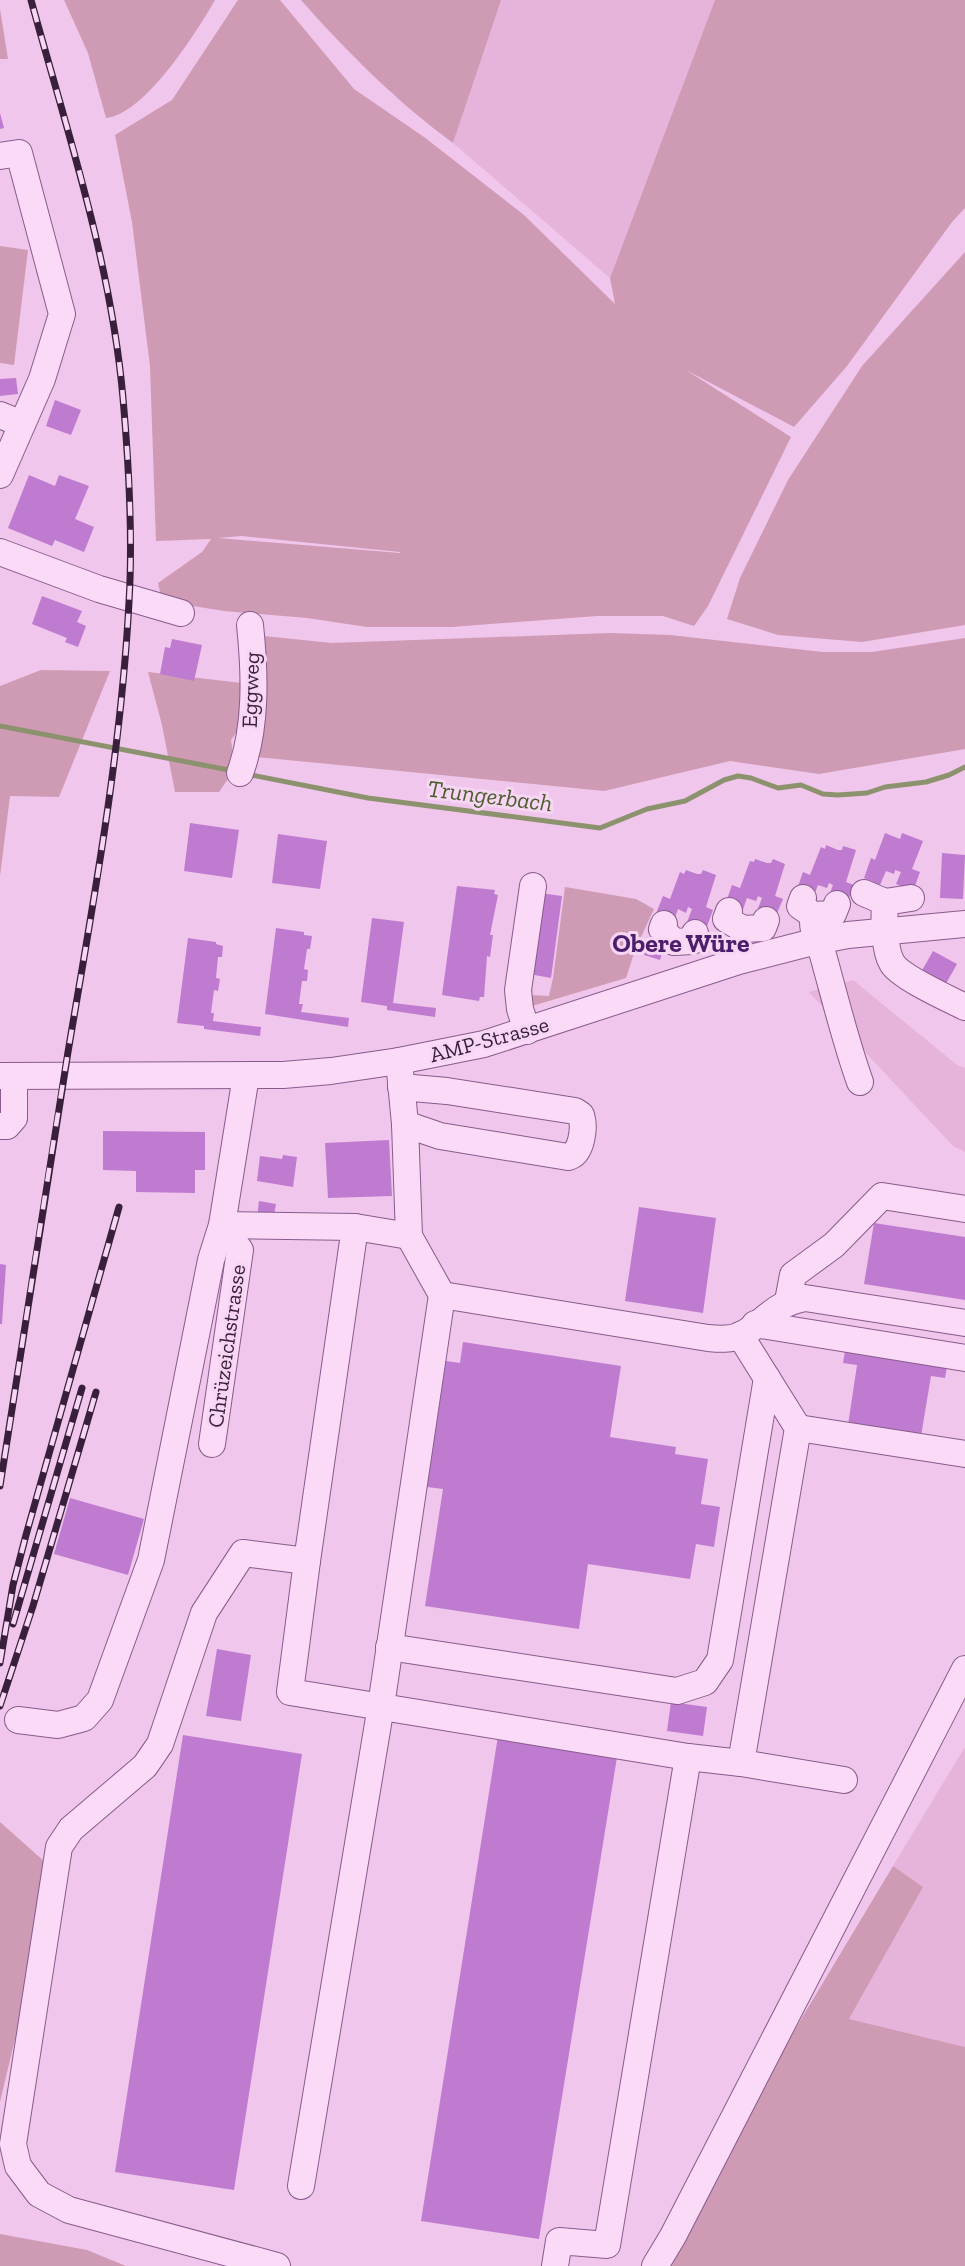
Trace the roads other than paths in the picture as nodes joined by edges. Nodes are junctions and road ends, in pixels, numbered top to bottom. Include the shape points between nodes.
1 (9, 154) edge
2 (11, 420) edge
3 (0, 475) edge
4 (0, 552) edge
5 (181, 613) dead end
6 (250, 625) dead end
7 (243, 764) dead end
8 (533, 886) dead end
9 (911, 898) dead end
10 (837, 904) dead end
11 (746, 920) dead end
12 (965, 924) edge
13 (887, 931) junction
14 (677, 933) dead end
15 (817, 941) junction
16 (738, 961) junction
17 (669, 983) junction
18 (965, 1007) edge
19 (527, 1031) junction
20 (399, 1061) junction
21 (7, 1076) edge
22 (246, 1076) junction
23 (860, 1082) dead end
24 (401, 1087) junction
25 (405, 1124) junction
26 (0, 1126) edge
27 (965, 1209) edge
28 (222, 1225) junction
29 (355, 1227) junction
30 (410, 1236) junction
31 (442, 1294) junction
32 (788, 1301) junction
33 (965, 1323) edge
34 (748, 1330) junction
35 (965, 1358) edge
36 (767, 1378) junction
37 (798, 1428) junction
38 (212, 1444) dead end
39 (965, 1454) edge
40 (307, 1561) junction
41 (390, 1647) junction
42 (965, 1669) edge
43 (381, 1706) junction
44 (18, 1720) dead end
45 (688, 1757) junction
46 (741, 1763) junction
47 (844, 1780) dead end
48 (301, 2186) dead end
49 (277, 2266) edge
50 (555, 2266) edge
51 (655, 2266) edge

1 - 2 street via 62,314 42,379
2 - 3 street
4 - 5 street via 99,590
6 - 7 street, Eggweg via 254,663 252,708
8 - 19 street via 518,990
9 - 13 street via 874,897
10 - 15 street via 833,914 808,907
11 - 16 street via 736,948
12 - 13 street, AMP-Strasse
13 - 15 street, AMP-Strasse
13 - 18 street via 888,952 896,968
14 - 17 street via 665,970
15 - 16 street, AMP-Strasse
15 - 23 street
16 - 17 street, AMP-Strasse
17 - 19 street, AMP-Strasse
19 - 20 street, AMP-Strasse
20 - 22 street, AMP-Strasse via 331,1071
20 - 24 street
21 - 22 street, AMP-Strasse
21 - 26 street via 14,1118 7,1126
22 - 28 street
24 - 25 street
24 - 25 street via 575,1112 581,1115 582,1122 578,1150 568,1157 440,1136
25 - 30 street
27 - 32 street via 882,1196 834,1245 793,1275
28 - 29 street
28 - 38 street, Chrüzeichstrasse via 240,1250
28 - 44 street via 211,1260 152,1560 100,1700 84,1718 58,1725
29 - 30 street
29 - 40 street
30 - 31 street
31 - 34 street via 708,1338 727,1339
31 - 41 street
32 - 33 street via 805,1298
32 - 34 street
34 - 35 street
34 - 36 street
36 - 37 street
36 - 41 street via 720,1660 705,1682 677,1691
37 - 39 street
37 - 46 street
40 - 43 street via 290,1692
40 - 49 street via 243,1553 204,1613 160,1744 145,1766 71,1829 59,1847 13,2144 18,2166 39,2194 69,2210
41 - 43 street
42 - 51 street
43 - 45 street
43 - 48 street
45 - 46 street
45 - 50 street via 607,2245 559,2241
46 - 47 street

